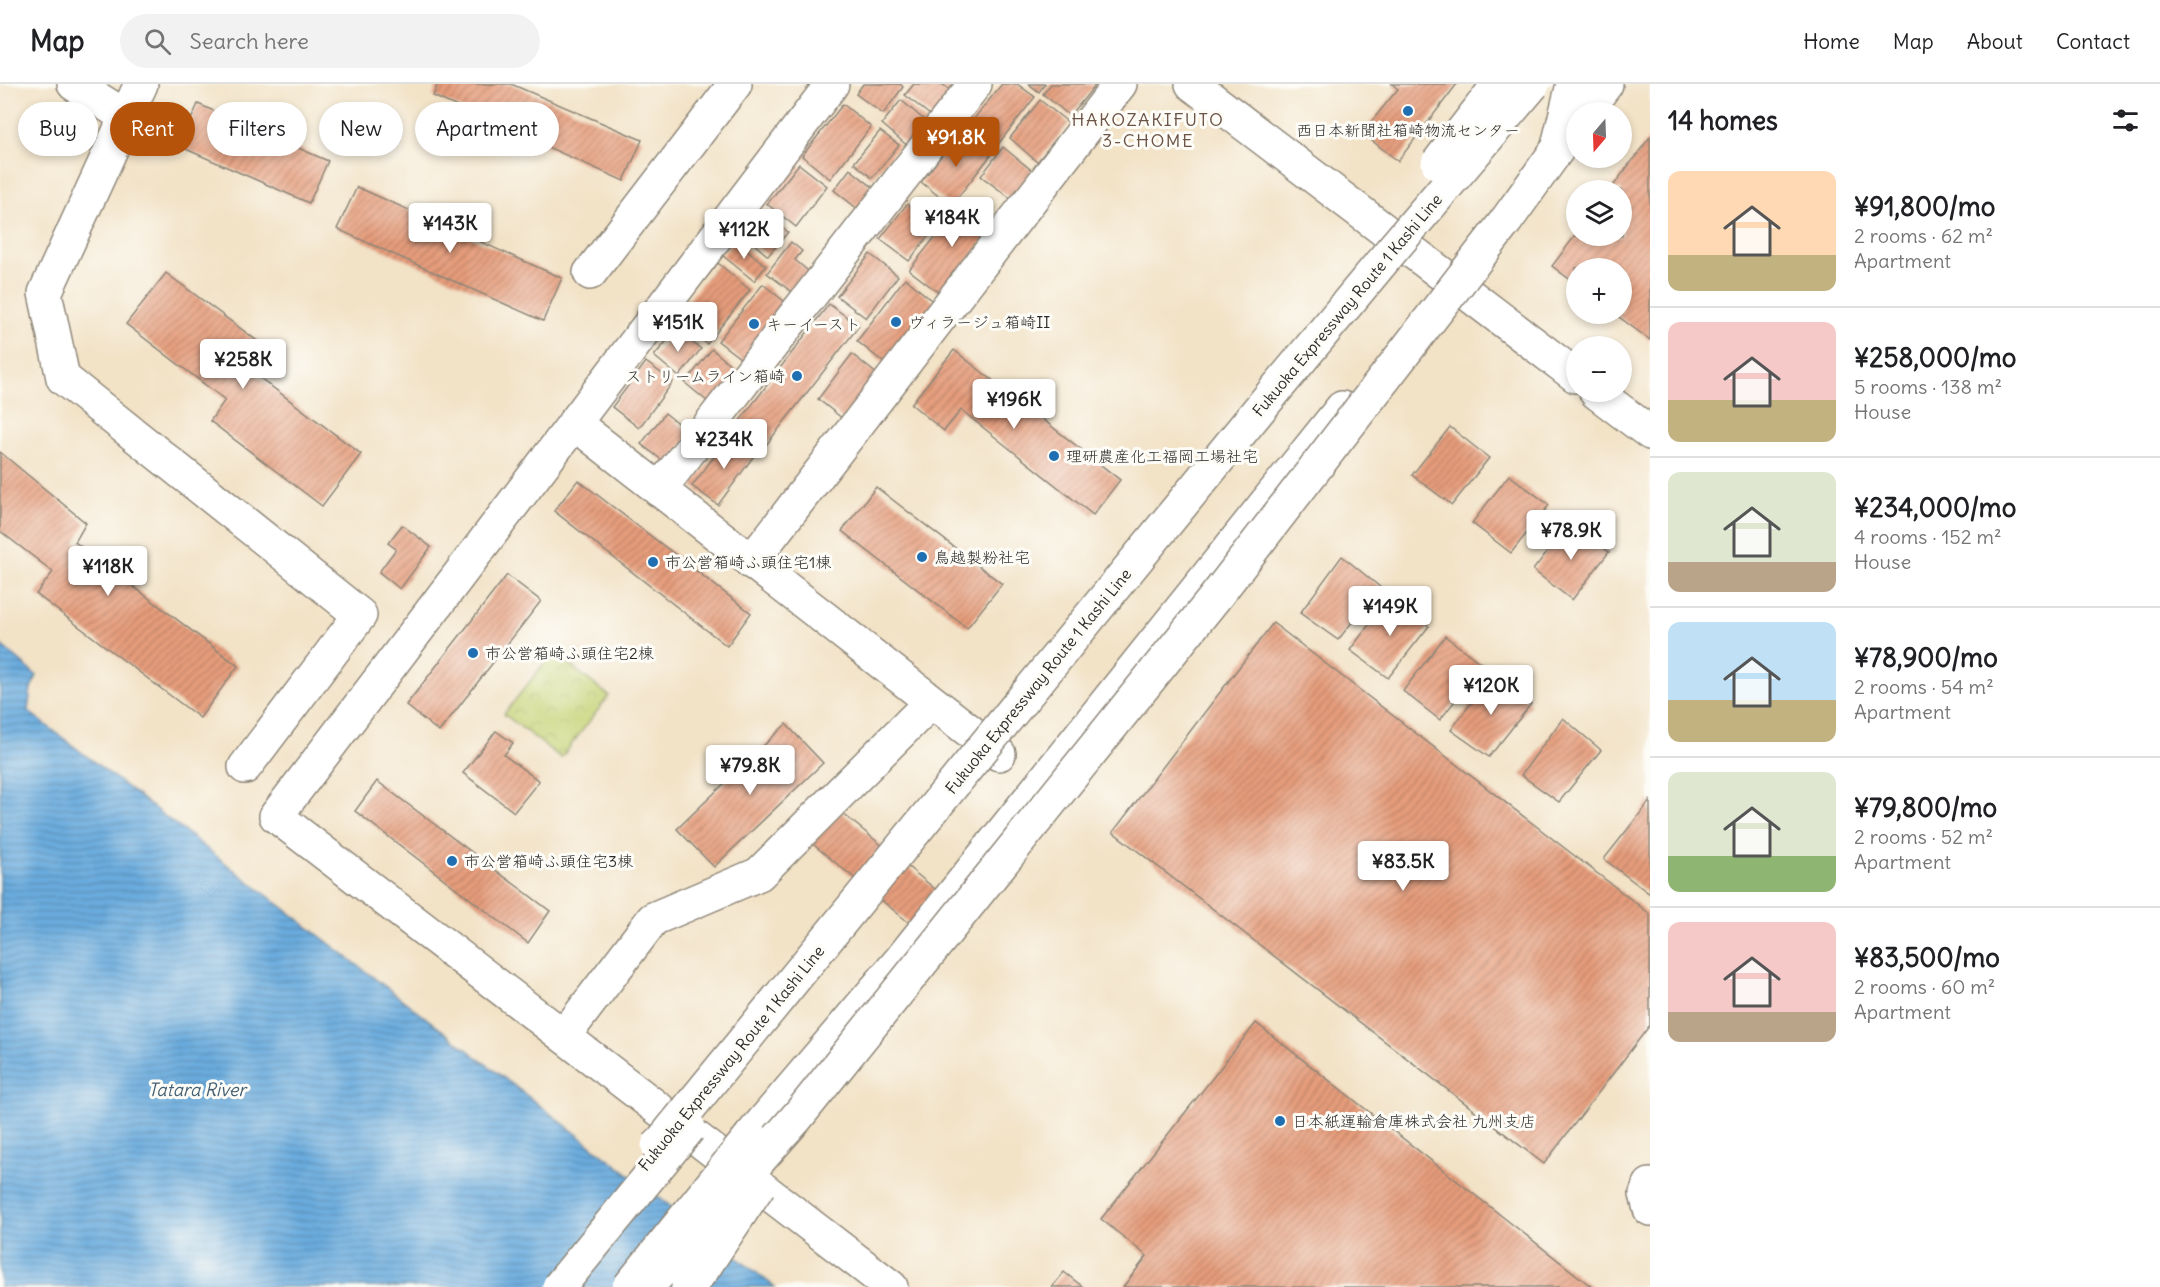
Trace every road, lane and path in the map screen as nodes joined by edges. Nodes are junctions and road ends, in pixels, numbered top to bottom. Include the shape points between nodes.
1 (74, 84) edge
2 (141, 84) edge
3 (735, 84) edge
4 (832, 84) edge
5 (975, 84) edge
6 (1120, 84) edge
7 (1192, 84) edge
8 (1499, 84) edge
9 (1534, 84) edge
10 (1574, 84) edge
11 (1606, 84) edge
12 (1619, 84) edge
13 (132, 102) edge
14 (1572, 102) edge
15 (1592, 102) edge
16 (1604, 102) edge
17 (110, 107) edge
18 (1566, 142) edge
19 (1566, 142) edge
20 (110, 149) edge
21 (1407, 248) junction
22 (590, 273) dead end
23 (1448, 278) junction
24 (1566, 368) edge
25 (1609, 402) edge
26 (1257, 412) junction
27 (574, 423) junction
28 (1650, 433) edge
29 (659, 490) junction
30 (752, 562) junction
31 (931, 702) junction
32 (999, 754) junction
33 (245, 767) dead end
34 (564, 1036) junction
35 (798, 1116) junction
36 (658, 1146) junction
37 (1650, 1185) edge
38 (1650, 1209) edge
39 (541, 1287) edge
40 (554, 1287) edge
41 (560, 1287) edge
42 (629, 1287) edge
43 (647, 1287) edge
44 (688, 1287) edge
45 (891, 1287) edge

1 - 17 main road
2 - 13 main road
3 - 22 main road
4 - 27 main road
5 - 29 main road
6 - 30 main road
7 - 21 main road
8 - 26 main road, bridge via 1375,245
9 - 21 main road
9 - 26 main road, Fukuoka Expressway Route 1 Kashi Line, bridge
10 - 14 main road
11 - 15 main road
12 - 16 main road
18 - 23 main road via 1495,217
19 - 35 main road, bridge via 1253,550
20 - 33 main road via 45,293 63,378 360,615
21 - 23 main road
21 - 32 main road
23 - 24 main road
23 - 42 main road, bridge via 898,962 750,1136
25 - 28 main road
26 - 36 main road, Fukuoka Expressway Route 1 Kashi Line, bridge
27 - 29 main road
27 - 34 main road via 276,816
29 - 30 main road
30 - 31 main road
31 - 32 main road
31 - 34 main road via 759,874 653,919
32 - 41 main road, bridge
34 - 45 main road
35 - 43 main road, bridge
35 - 44 main road, bridge via 768,1172
36 - 39 main road
36 - 40 main road, Fukuoka Expressway Route 1 Kashi Line, bridge
37 - 38 main road via 1646,1194

